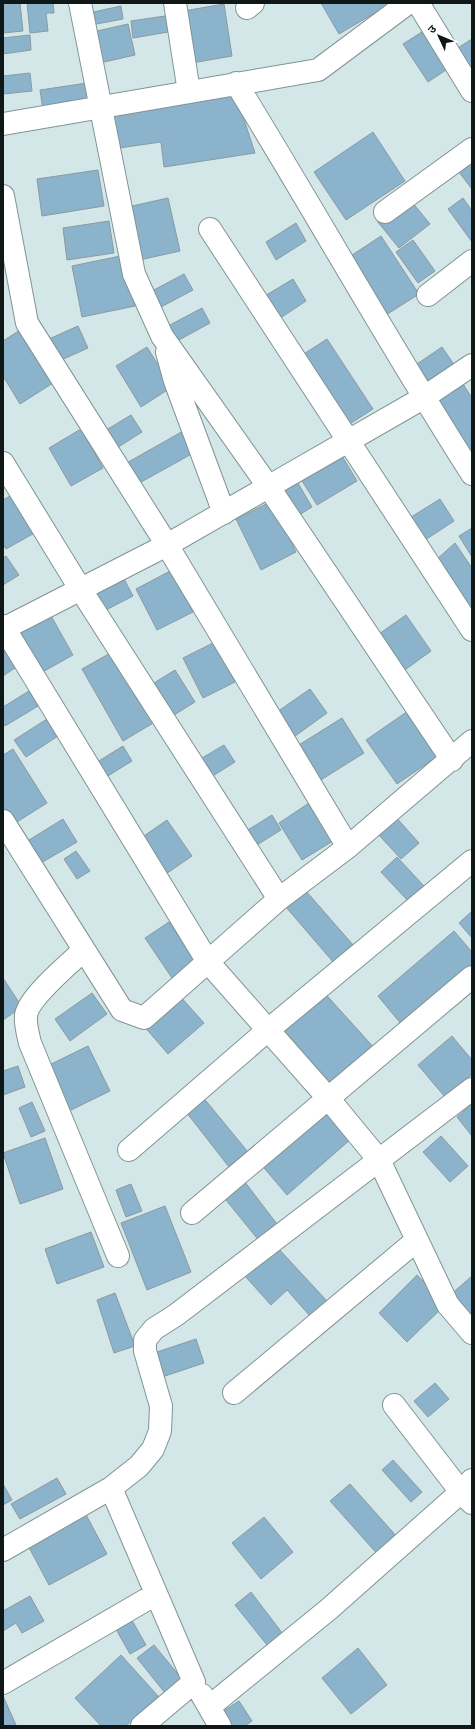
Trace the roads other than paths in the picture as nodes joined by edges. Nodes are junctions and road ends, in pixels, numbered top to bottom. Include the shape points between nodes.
1 (80, 3) edge
2 (175, 3) edge
3 (408, 3) edge
4 (418, 3) edge
5 (236, 83) junction
6 (472, 91) edge
7 (189, 92) junction
8 (100, 108) junction
9 (3, 124) edge
10 (472, 149) edge
11 (3, 196) edge
12 (385, 212) dead end
13 (210, 229) dead end
14 (472, 261) edge
15 (428, 295) dead end
16 (162, 336) junction
17 (472, 365) edge
18 (423, 398) junction
19 (348, 442) junction
20 (3, 463) edge
21 (472, 474) edge
22 (268, 486) junction
23 (224, 513) junction
24 (167, 545) junction
25 (81, 590) junction
26 (3, 627) edge
27 (472, 630) edge
28 (472, 742) edge
29 (452, 760) junction
30 (3, 821) edge
31 (348, 847) junction
32 (472, 861) edge
33 (279, 899) junction
34 (84, 950) junction
35 (208, 962) junction
36 (472, 977) edge
37 (268, 1030) junction
38 (472, 1089) edge
39 (328, 1098) junction
40 (129, 1150) dead end
41 (379, 1160) junction
42 (192, 1213) dead end
43 (417, 1240) junction
44 (118, 1256) dead end
45 (472, 1332) edge
46 (234, 1393) dead end
47 (394, 1405) dead end
48 (111, 1488) junction
49 (468, 1492) edge
50 (3, 1550) edge
51 (156, 1594) junction
52 (194, 1682) junction
53 (3, 1684) edge
54 (210, 1707) junction
55 (142, 1726) edge
56 (220, 1726) edge

1 - 8 street
2 - 7 street
3 - 5 street via 318,70
4 - 6 street
5 - 7 street
5 - 18 street
7 - 8 street
8 - 9 street
8 - 16 street via 134,274
10 - 12 street
11 - 24 street via 27,323
13 - 19 street
14 - 15 street
16 - 22 street
16 - 23 street via 175,381
17 - 18 street
18 - 19 street
18 - 21 street
19 - 22 street
19 - 27 street
20 - 25 street
22 - 23 street
22 - 29 street
23 - 24 street
24 - 25 street
24 - 31 street
25 - 26 street
25 - 33 street
26 - 35 street
28 - 29 street
29 - 31 street
30 - 34 street
31 - 33 street
32 - 37 street
33 - 35 street
34 - 35 street via 122,1010 144,1018
34 - 44 street via 35,999 26,1014 26,1029
35 - 37 street
36 - 39 street
37 - 39 street
37 - 40 street
38 - 41 street
39 - 41 street
39 - 42 street
41 - 43 street
41 - 48 street via 154,1330 145,1340 145,1351 162,1406 160,1431 152,1450 138,1466
43 - 45 street via 448,1305
43 - 46 street
47 - 49 street
48 - 50 street
48 - 51 street
49 - 54 street
51 - 52 street
51 - 53 street
52 - 54 street
52 - 55 street
54 - 56 street

